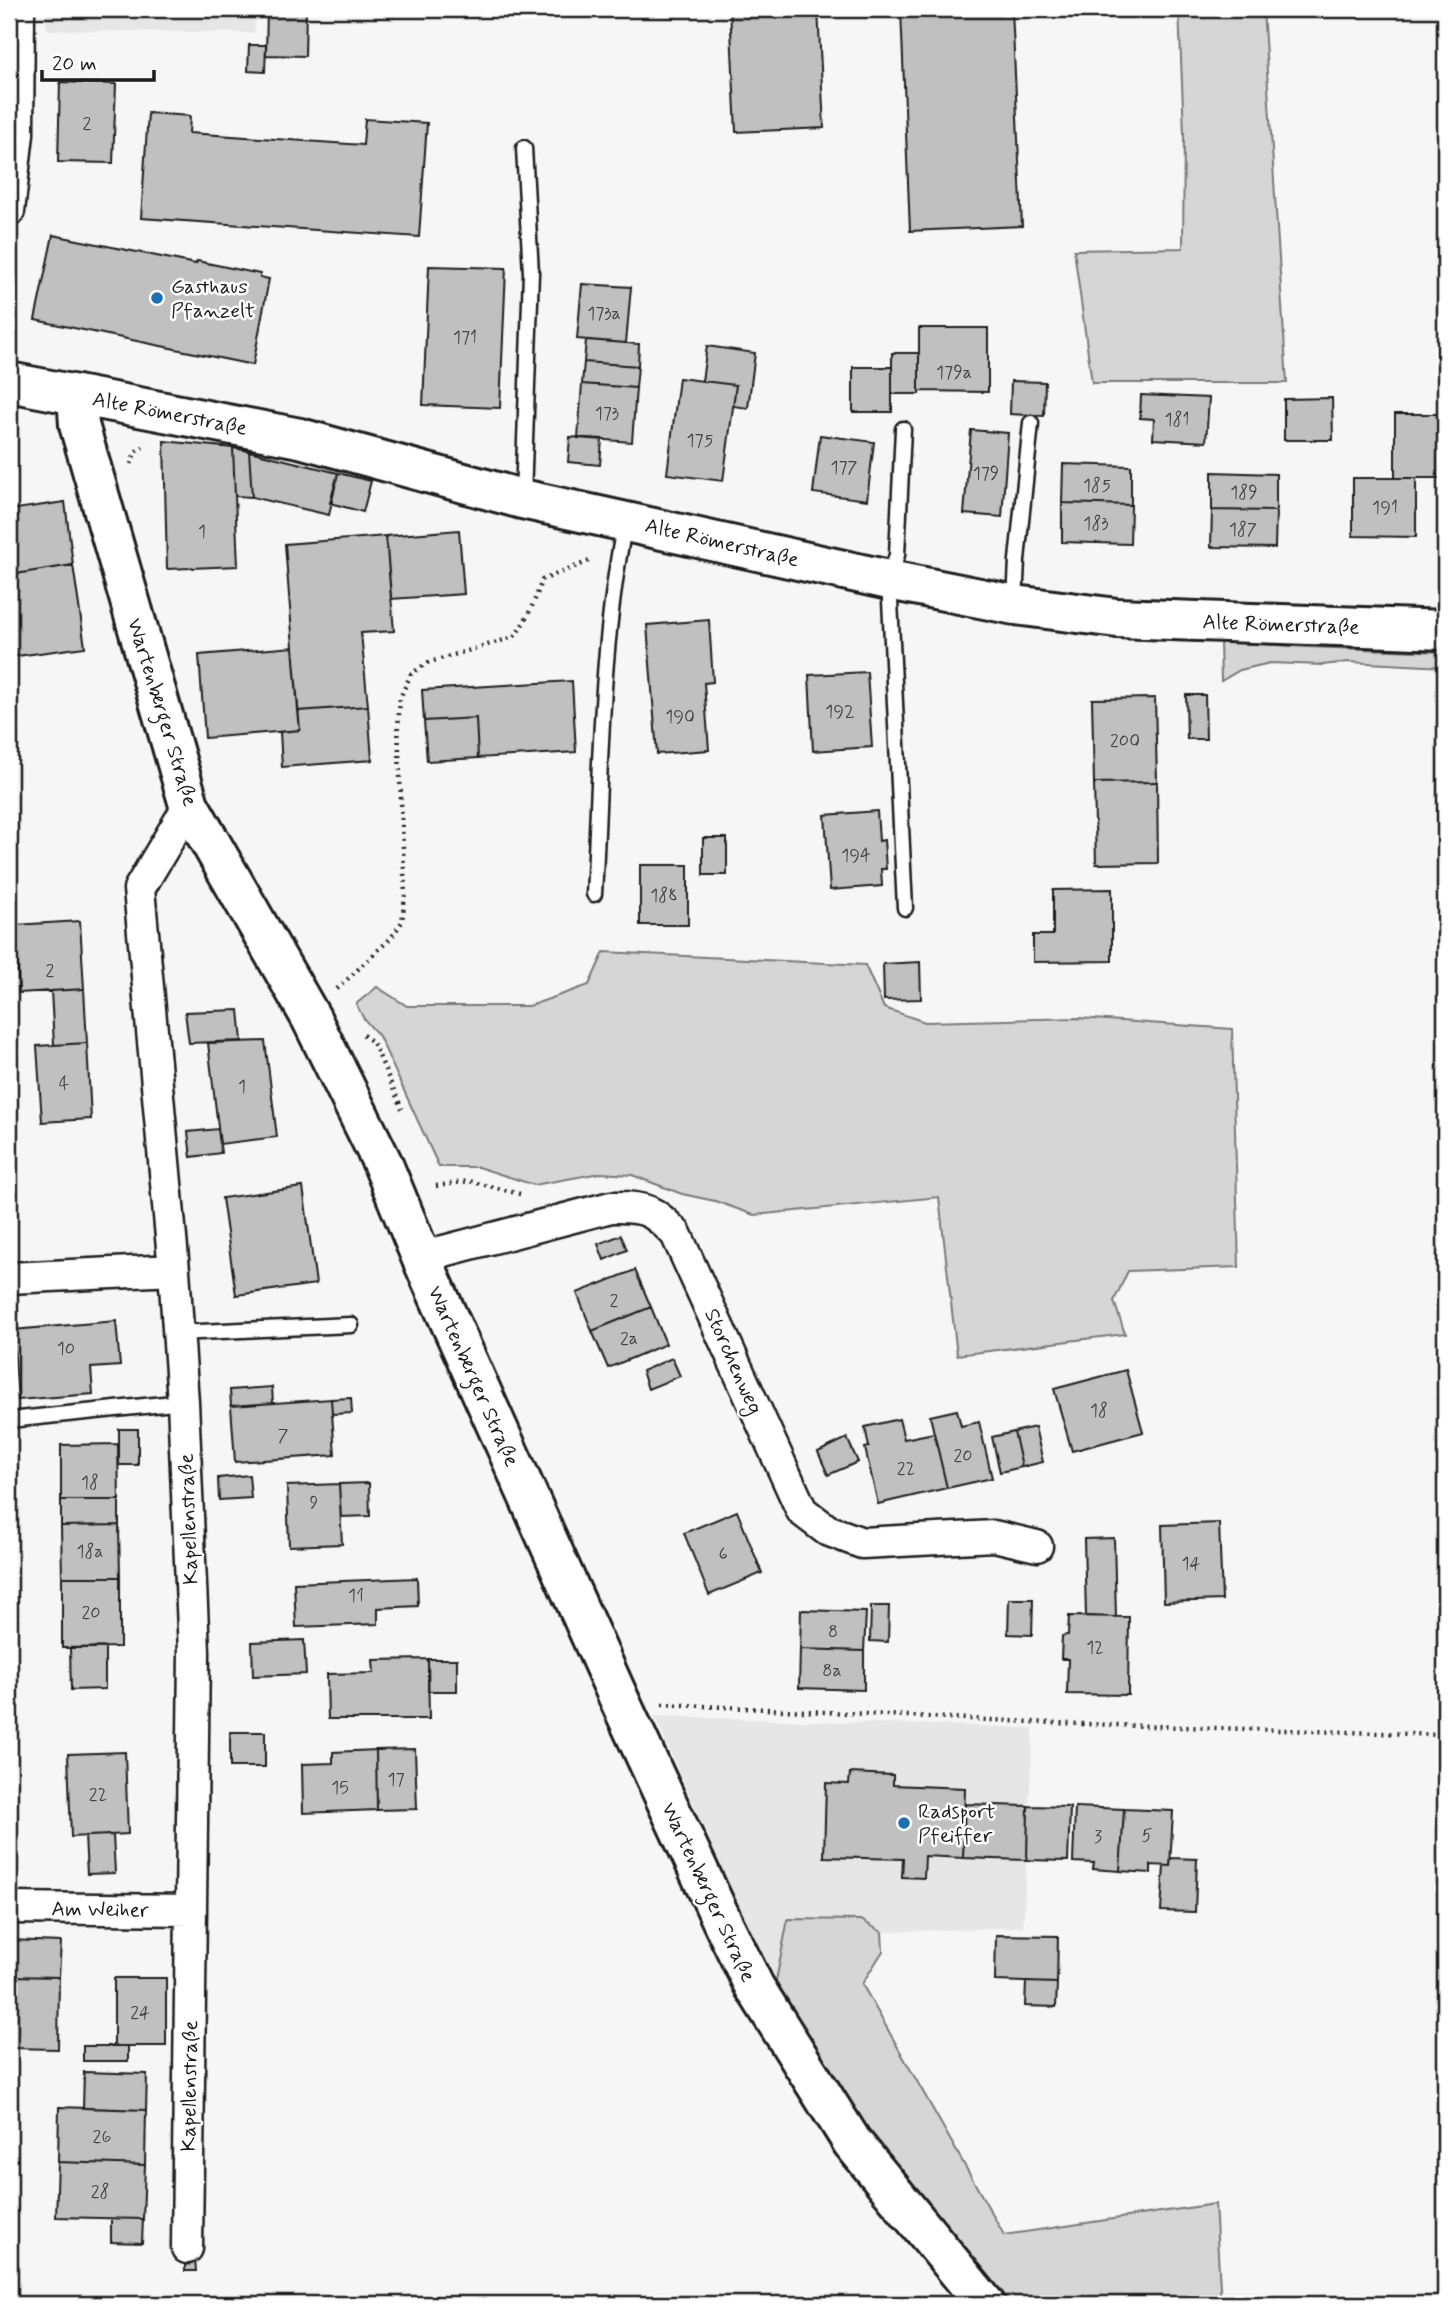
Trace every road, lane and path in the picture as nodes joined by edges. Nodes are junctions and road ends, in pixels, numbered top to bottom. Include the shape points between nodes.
1 (19, 9) edge
2 (524, 148) dead end
3 (9, 212) edge
4 (10, 384) edge
5 (77, 394) junction
6 (1031, 423) dead end
7 (903, 429) dead end
8 (522, 499) junction
9 (622, 535) junction
10 (889, 580) junction
11 (1015, 605) junction
12 (1445, 630) edge
13 (188, 805) junction
14 (594, 894) dead end
15 (905, 908) dead end
16 (312, 1018) junction
17 (436, 1186) dead end
18 (530, 1196) dead end
19 (421, 1257) junction
20 (174, 1270) junction
21 (9, 1278) edge
22 (351, 1325) dead end
23 (178, 1333) junction
24 (183, 1402) junction
25 (9, 1420) edge
26 (1037, 1546) dead end
27 (620, 1700) junction
28 (1445, 1735) edge
29 (9, 1908) edge
30 (191, 1910) junction
31 (187, 2248) dead end
32 (985, 2304) edge

1 - 3 street via 18,134
2 - 8 lane via 531,273
4 - 5 main road, Alte Römerstraße
5 - 8 main road, Alte Römerstraße via 300,438
5 - 13 main road, Wartenberger Straße via 79,425
6 - 11 lane
7 - 10 lane via 897,555
8 - 9 main road, Alte Römerstraße
9 - 10 main road, Alte Römerstraße
9 - 14 lane via 604,664
9 - 16 path via 542,580 514,637 427,663 411,674 400,698 398,729 405,895 402,922
10 - 11 main road, Alte Römerstraße
10 - 15 lane
11 - 12 main road, Alte Römerstraße via 1117,618
13 - 16 main road, Wartenberger Straße
13 - 20 street, Kapellenstraße via 139,889
16 - 19 main road, Wartenberger Straße via 382,1162
17 - 18 path via 469,1181
19 - 26 street, Storchenweg via 611,1207 639,1206 658,1215 676,1234 802,1511 827,1531 862,1544 994,1536
19 - 27 main road, Wartenberger Straße
20 - 21 street
20 - 23 street, Kapellenstraße
22 - 23 lane
23 - 24 street, Kapellenstraße
24 - 25 lane
24 - 30 street, Kapellenstraße via 194,1652
27 - 28 path via 1052,1723
27 - 32 main road, Wartenberger Straße via 728,1933 784,2037 852,2142
29 - 30 street, Am Weiher
30 - 31 street, Kapellenstraße

